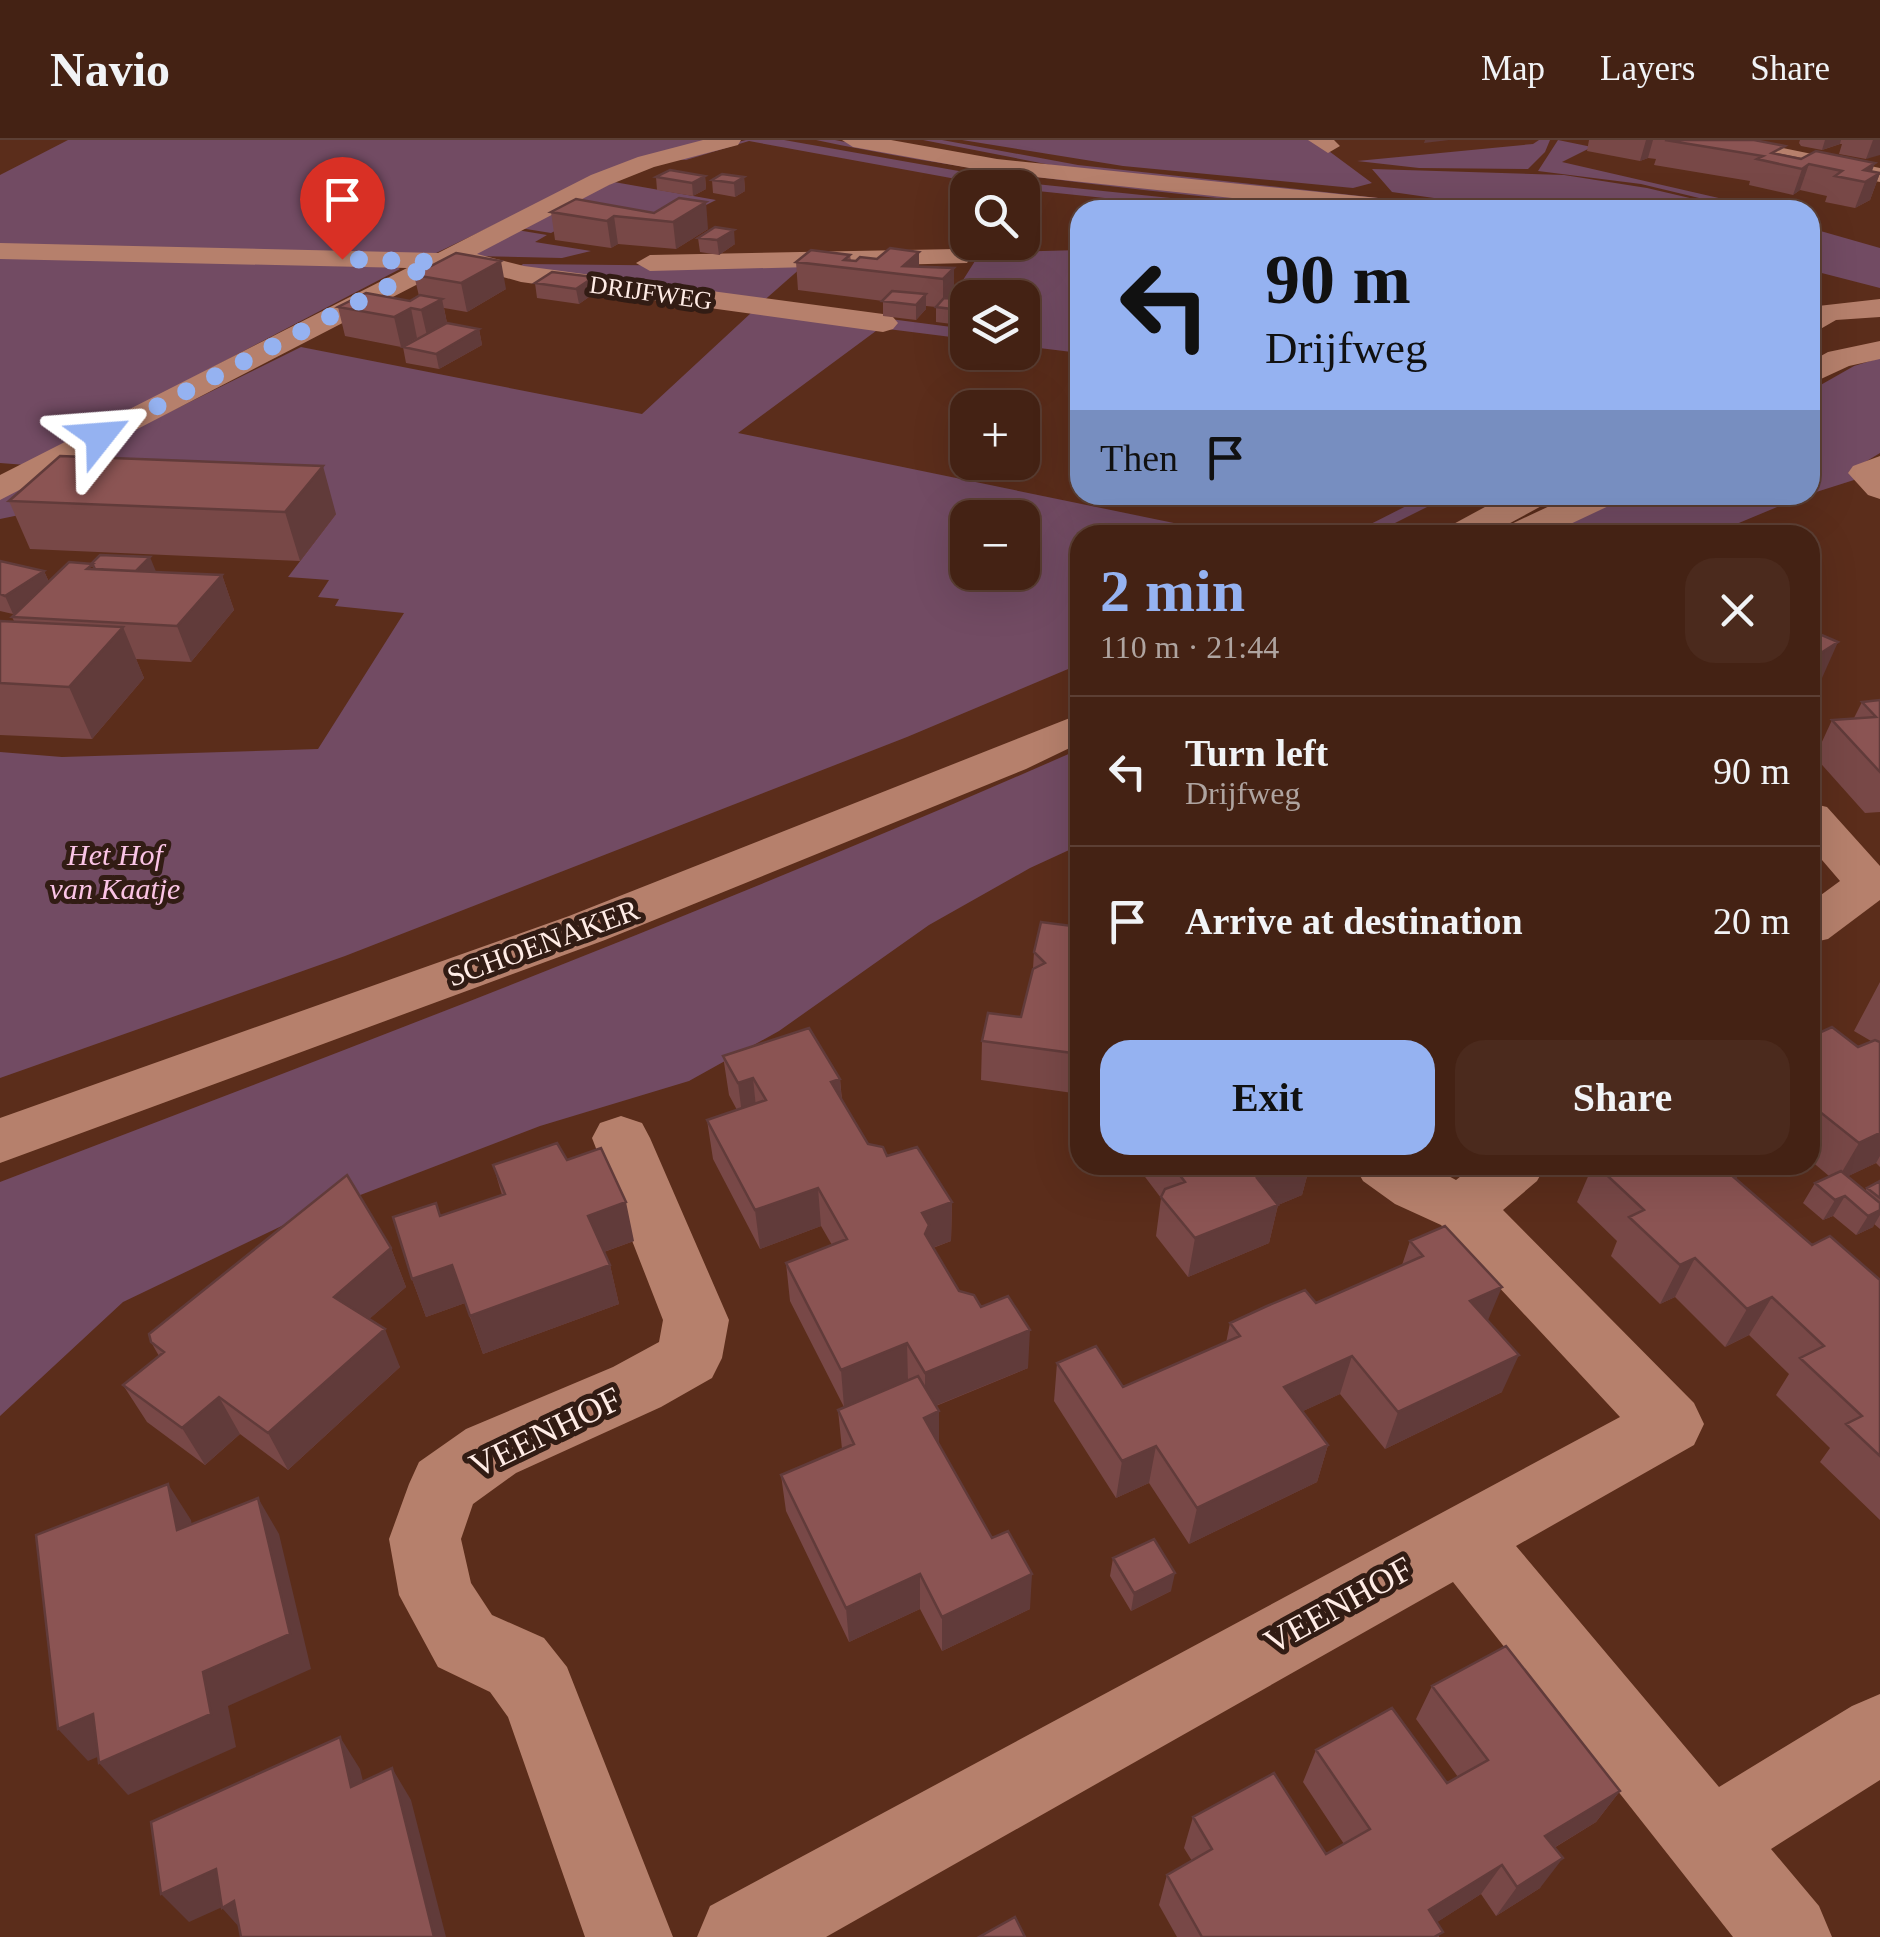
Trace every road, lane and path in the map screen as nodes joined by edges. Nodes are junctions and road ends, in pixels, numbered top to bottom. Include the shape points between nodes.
1 (730, 140) edge
2 (854, 140) edge
3 (905, 140) edge
4 (1710, 140) edge
5 (1056, 172) junction
6 (1880, 175) edge
7 (1322, 200) edge
8 (0, 251) edge
9 (950, 256) edge
10 (435, 262) junction
11 (480, 262) junction
12 (1820, 310) edge
13 (1879, 322) edge
14 (884, 323) edge
15 (1820, 370) edge
16 (1880, 466) edge
17 (1880, 488) edge
18 (0, 489) edge
19 (1516, 505) edge
20 (1581, 505) edge
21 (1480, 525) edge
22 (1539, 525) edge
23 (1070, 732) edge
24 (1820, 827) edge
25 (1874, 884) edge
26 (1820, 920) edge
27 (621, 1138) dead end
28 (0, 1141) edge
29 (1398, 1175) edge
30 (1489, 1187) edge
31 (1462, 1536) junction
32 (1880, 1734) edge
33 (1711, 1839) junction
34 (629, 1937) edge
35 (741, 1937) edge
36 (1788, 1937) edge

1 - 10 street via 620,171
2 - 5 street
3 - 5 street
4 - 6 street
5 - 7 street
8 - 10 street, DRIJFWEG
9 - 11 street
10 - 11 street, DRIJFWEG
10 - 18 street
11 - 14 street, DRIJFWEG via 520,274
12 - 13 street
13 - 15 street
16 - 17 street via 1865,473
19 - 21 street
20 - 22 street
23 - 28 street, SCHOENAKER via 587,928
24 - 25 street
25 - 26 street
27 - 34 street, VEENHOF via 696,1320 688,1358 491,1451 444,1484 425,1539 436,1595 465,1642 517,1665 539,1694
29 - 30 street, VEENHOF via 1416,1188
30 - 31 street, VEENHOF via 1670,1424
31 - 33 street
31 - 35 street, VEENHOF
32 - 33 street
33 - 36 street

